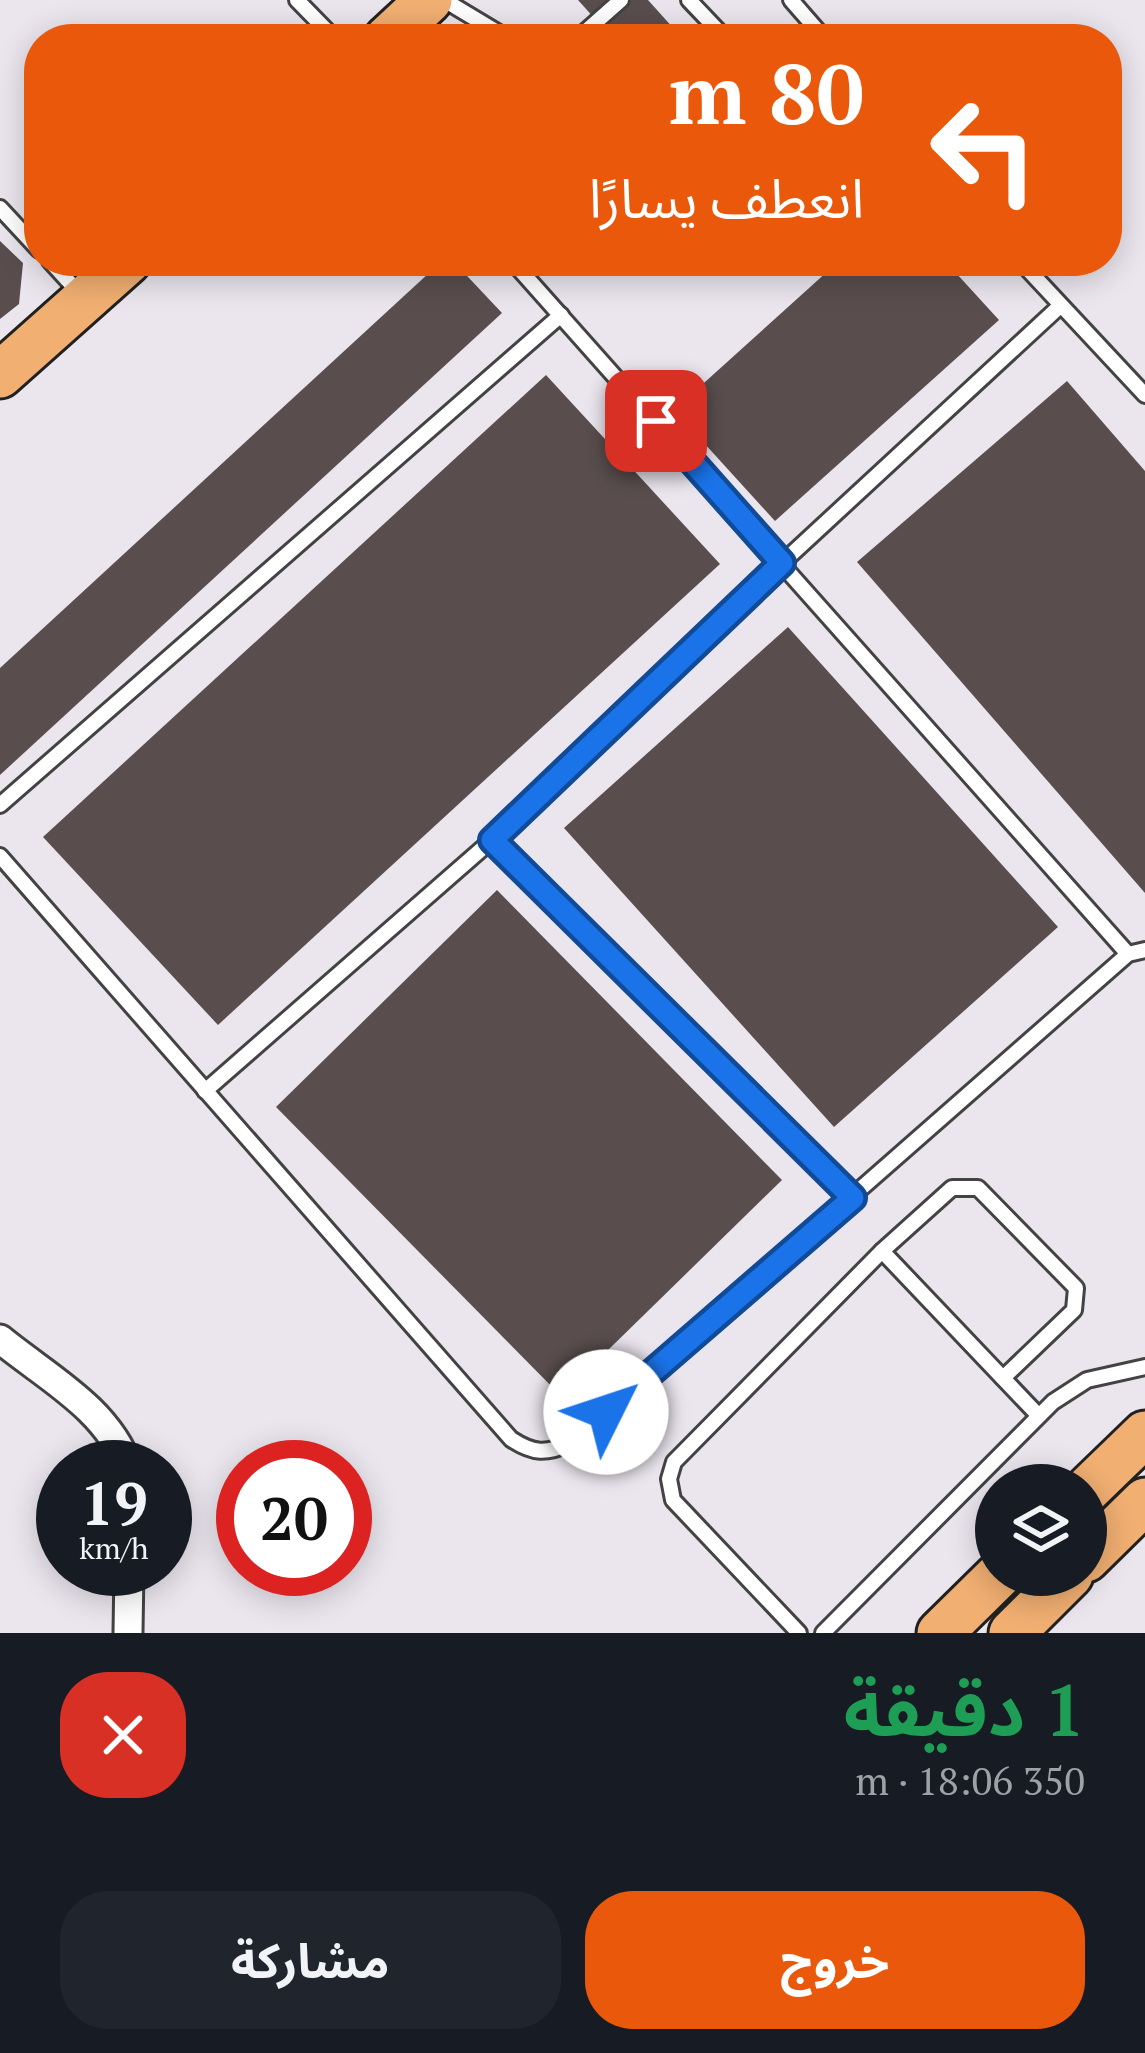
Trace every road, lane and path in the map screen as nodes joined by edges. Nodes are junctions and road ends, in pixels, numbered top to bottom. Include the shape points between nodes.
1 (298, 0) edge
2 (429, 0) edge
3 (444, 0) edge
4 (621, 0) edge
5 (689, 0) edge
6 (791, 0) edge
7 (321, 24) edge
8 (403, 24) edge
9 (483, 24) edge
10 (594, 24) edge
11 (712, 24) edge
12 (812, 24) edge
13 (0, 208) edge
14 (24, 234) edge
15 (64, 276) edge
16 (111, 276) edge
17 (526, 276) edge
18 (1033, 276) edge
19 (85, 298) junction
20 (1060, 307) junction
21 (561, 315) junction
22 (0, 375) edge
23 (1145, 395) edge
24 (782, 563) junction
25 (0, 805) edge
26 (492, 840) junction
27 (0, 856) edge
28 (1145, 950) edge
29 (1128, 954) junction
30 (205, 1091) junction
31 (853, 1198) junction
32 (882, 1251) junction
33 (0, 1339) edge
34 (1145, 1367) edge
35 (1003, 1378) junction
36 (1038, 1415) junction
37 (1145, 1434) edge
38 (115, 1440) edge
39 (1107, 1471) edge
40 (1145, 1501) edge
41 (1107, 1538) edge
42 (129, 1596) edge
43 (978, 1596) edge
44 (1049, 1596) edge
45 (128, 1633) edge
46 (799, 1633) edge
47 (823, 1633) edge
48 (940, 1633) edge
49 (1012, 1633) edge

1 - 7 lane
2 - 8 main road
3 - 9 lane
4 - 10 lane
5 - 11 lane
6 - 12 lane
13 - 14 lane
15 - 19 lane
16 - 19 main road
17 - 21 lane
18 - 20 lane
19 - 22 main road
20 - 23 lane
20 - 24 lane
21 - 24 lane
21 - 25 lane
24 - 26 lane
24 - 29 lane
26 - 30 lane
26 - 31 lane
27 - 30 lane
28 - 29 lane
29 - 31 lane
30 - 31 lane via 511,1439 531,1452 571,1443
32 - 35 lane
32 - 35 lane via 943,1193 971,1186 1072,1280 1074,1310
32 - 46 lane via 680,1456 668,1479 680,1508
33 - 38 street via 97,1416
34 - 36 lane via 1087,1380
35 - 36 lane
36 - 47 lane
37 - 39 main road
40 - 41 main road
42 - 45 street
43 - 48 main road
44 - 49 main road

